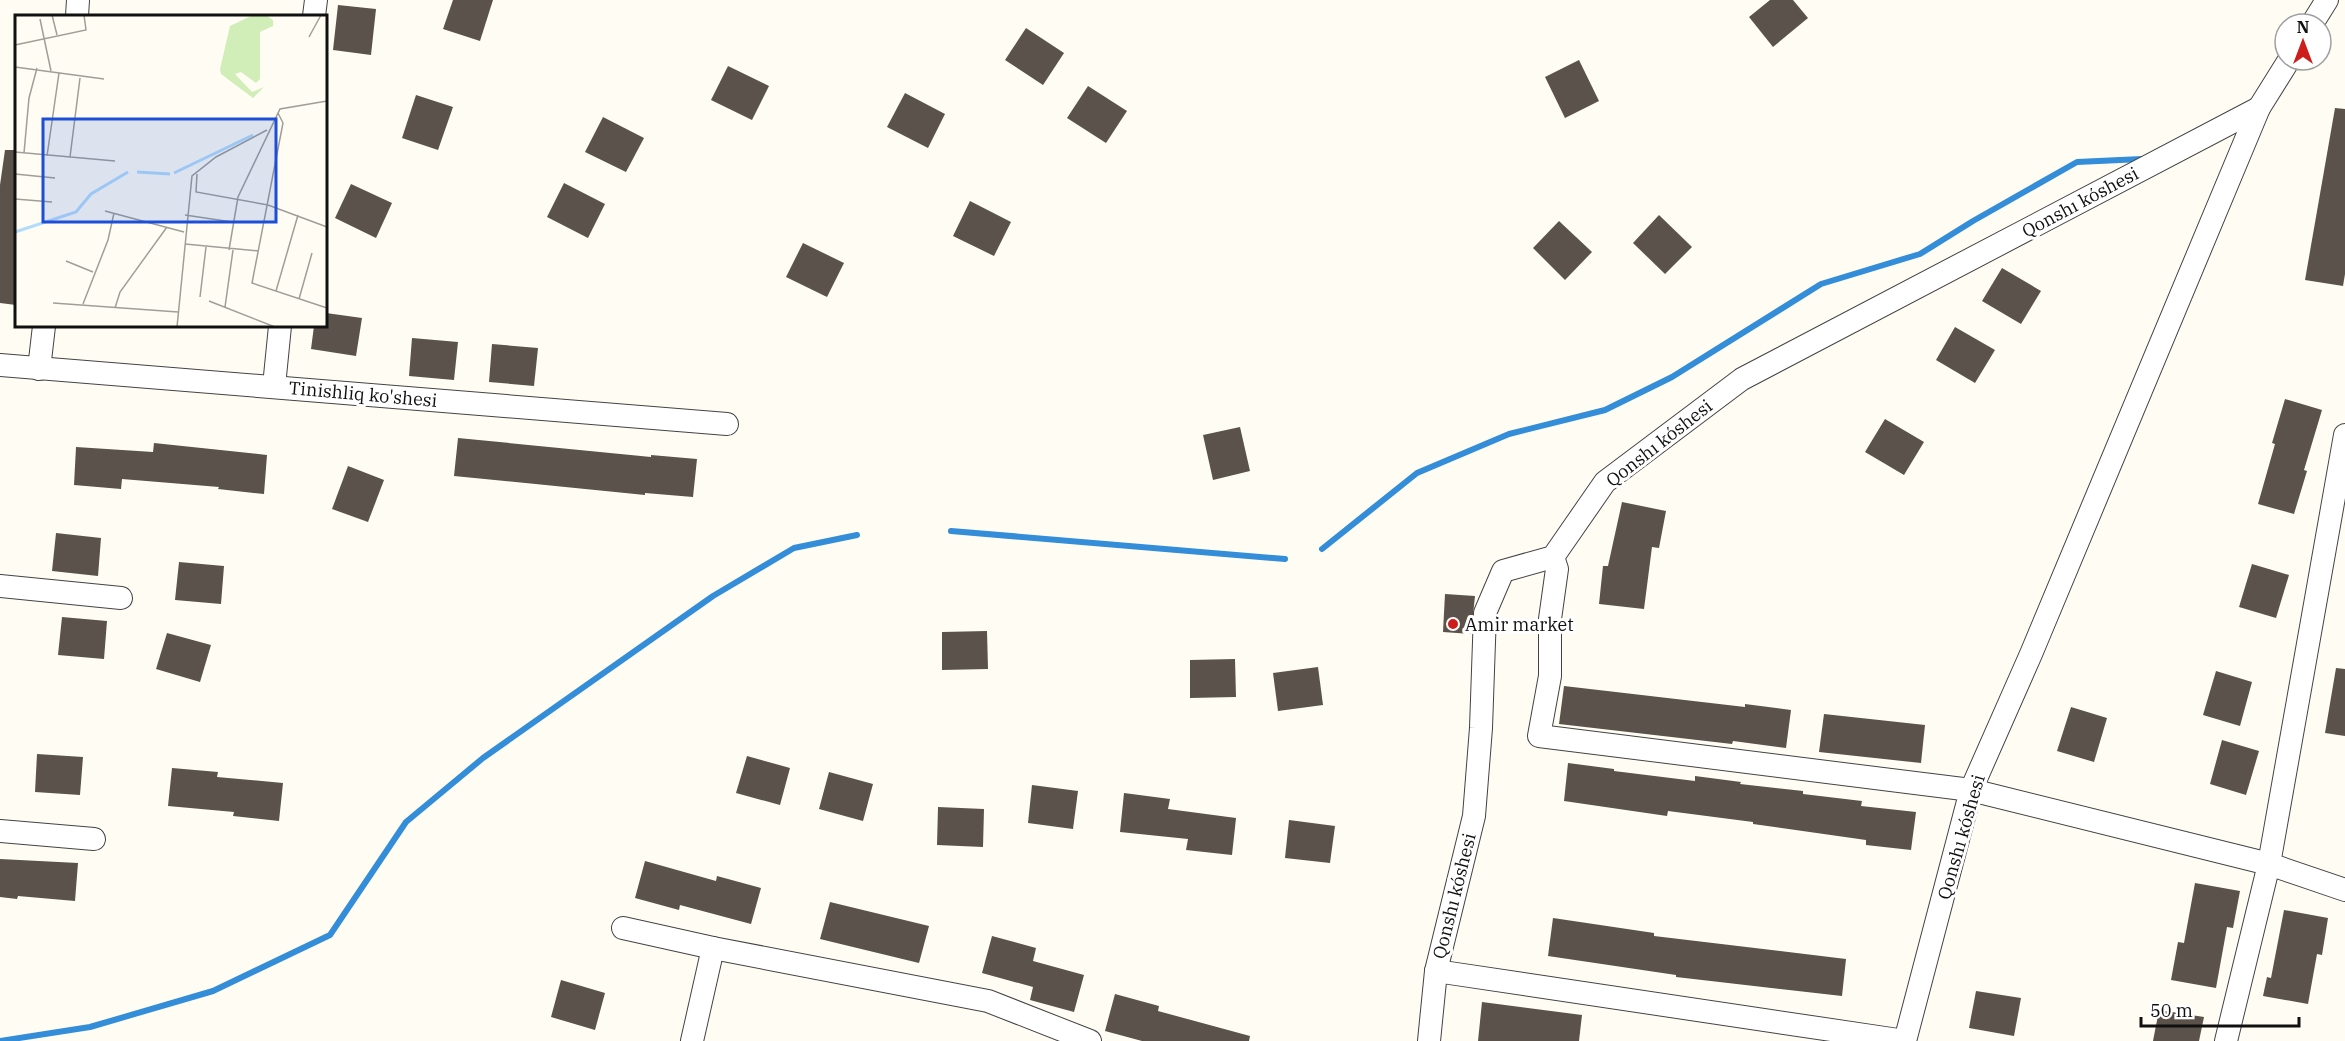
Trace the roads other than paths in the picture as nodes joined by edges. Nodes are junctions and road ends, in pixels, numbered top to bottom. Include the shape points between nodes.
1 (78, 0) edge
2 (316, 0) edge
3 (77, 15) edge
4 (314, 15) edge
5 (2282, 72) edge
6 (2259, 108) junction
7 (44, 327) edge
8 (280, 327) edge
9 (0, 365) edge
10 (39, 369) junction
11 (274, 386) junction
12 (727, 424) dead end
13 (2345, 435) edge
14 (1552, 557) junction
15 (0, 586) edge
16 (121, 598) dead end
17 (1971, 790) junction
18 (0, 831) edge
19 (94, 839) dead end
20 (2269, 864) junction
21 (2345, 890) edge
22 (623, 928) dead end
23 (713, 948) junction
24 (1436, 971) junction
25 (692, 1041) edge
26 (1090, 1041) edge
27 (1429, 1041) edge
28 (1905, 1041) edge
29 (2226, 1041) edge

1 - 3 street
2 - 4 street
5 - 6 street, Qonshı kóshesi
6 - 14 street, Qonshı kóshesi via 1742,379 1605,482
6 - 17 street, Qonshı kóshesi
7 - 10 street
8 - 11 street
9 - 10 street, Tinishliq ko'shesi
10 - 11 street, Tinishliq ko'shesi
11 - 12 street, Tinishliq ko'shesi
13 - 20 street
14 - 17 street via 1557,569 1550,619 1550,676 1539,736
14 - 24 street, Qonshı kóshesi via 1503,572 1485,613 1474,816
15 - 16 street
17 - 20 street
17 - 28 street, Qonshı kóshesi
18 - 19 street
20 - 21 street
20 - 29 street
22 - 23 street
23 - 25 street
23 - 26 street via 988,1001
24 - 27 street, Qonshı kóshesi
24 - 28 street

